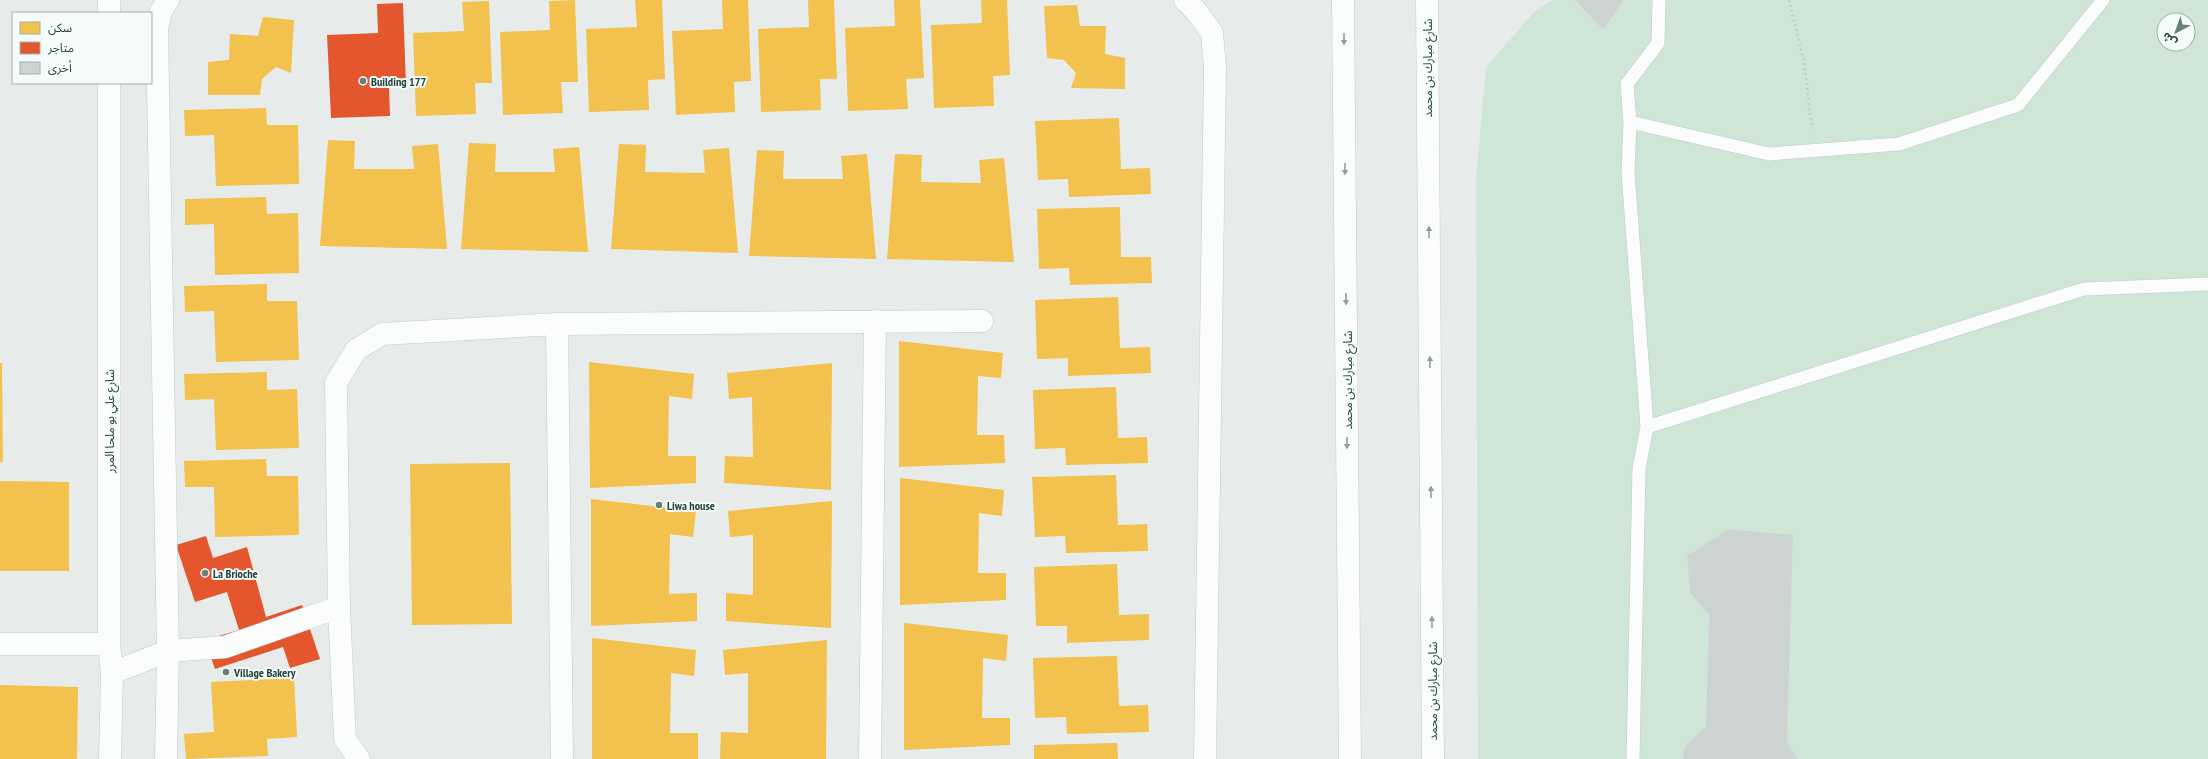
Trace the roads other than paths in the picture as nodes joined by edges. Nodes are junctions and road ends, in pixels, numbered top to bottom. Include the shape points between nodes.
1 (109, 0) edge
2 (168, 0) edge
3 (1185, 0) edge
4 (1343, 0) edge
5 (1427, 0) edge
6 (1659, 0) edge
7 (2104, 0) edge
8 (109, 12) edge
9 (109, 84) edge
10 (1630, 122) junction
11 (2208, 284) edge
12 (874, 321) junction
13 (982, 321) dead end
14 (557, 324) junction
15 (1647, 428) junction
16 (339, 607) junction
17 (0, 644) edge
18 (109, 644) junction
19 (168, 651) junction
20 (112, 673) junction
21 (110, 759) edge
22 (166, 759) edge
23 (359, 759) edge
24 (562, 759) edge
25 (870, 759) edge
26 (1205, 759) edge
27 (1350, 759) edge
28 (1433, 759) edge
29 (1633, 759) edge

1 - 8 street
2 - 19 street via 161,11 157,29
3 - 26 street via 1212,34 1215,67
4 -> 27 street, شارع مبارك بن محمد
28 -> 5 street, شارع مبارك بن محمد
6 - 10 lane via 1658,43 1627,84
7 - 10 lane via 2018,105 1899,144 1769,154
9 - 18 street, شارع علي بو ملحا المرر
10 - 15 lane via 1628,172
11 - 15 lane via 2084,289
12 - 13 street
12 - 14 street
12 - 25 street
14 - 16 street via 382,334 356,350 336,383
14 - 24 street
15 - 29 lane via 1639,469
16 - 19 street via 225,647
16 - 23 street via 345,739
17 - 18 street
18 - 20 street, شارع علي بو ملحا المرر
19 - 20 street
19 - 22 street
20 - 21 street, شارع علي بو ملحا المرر

